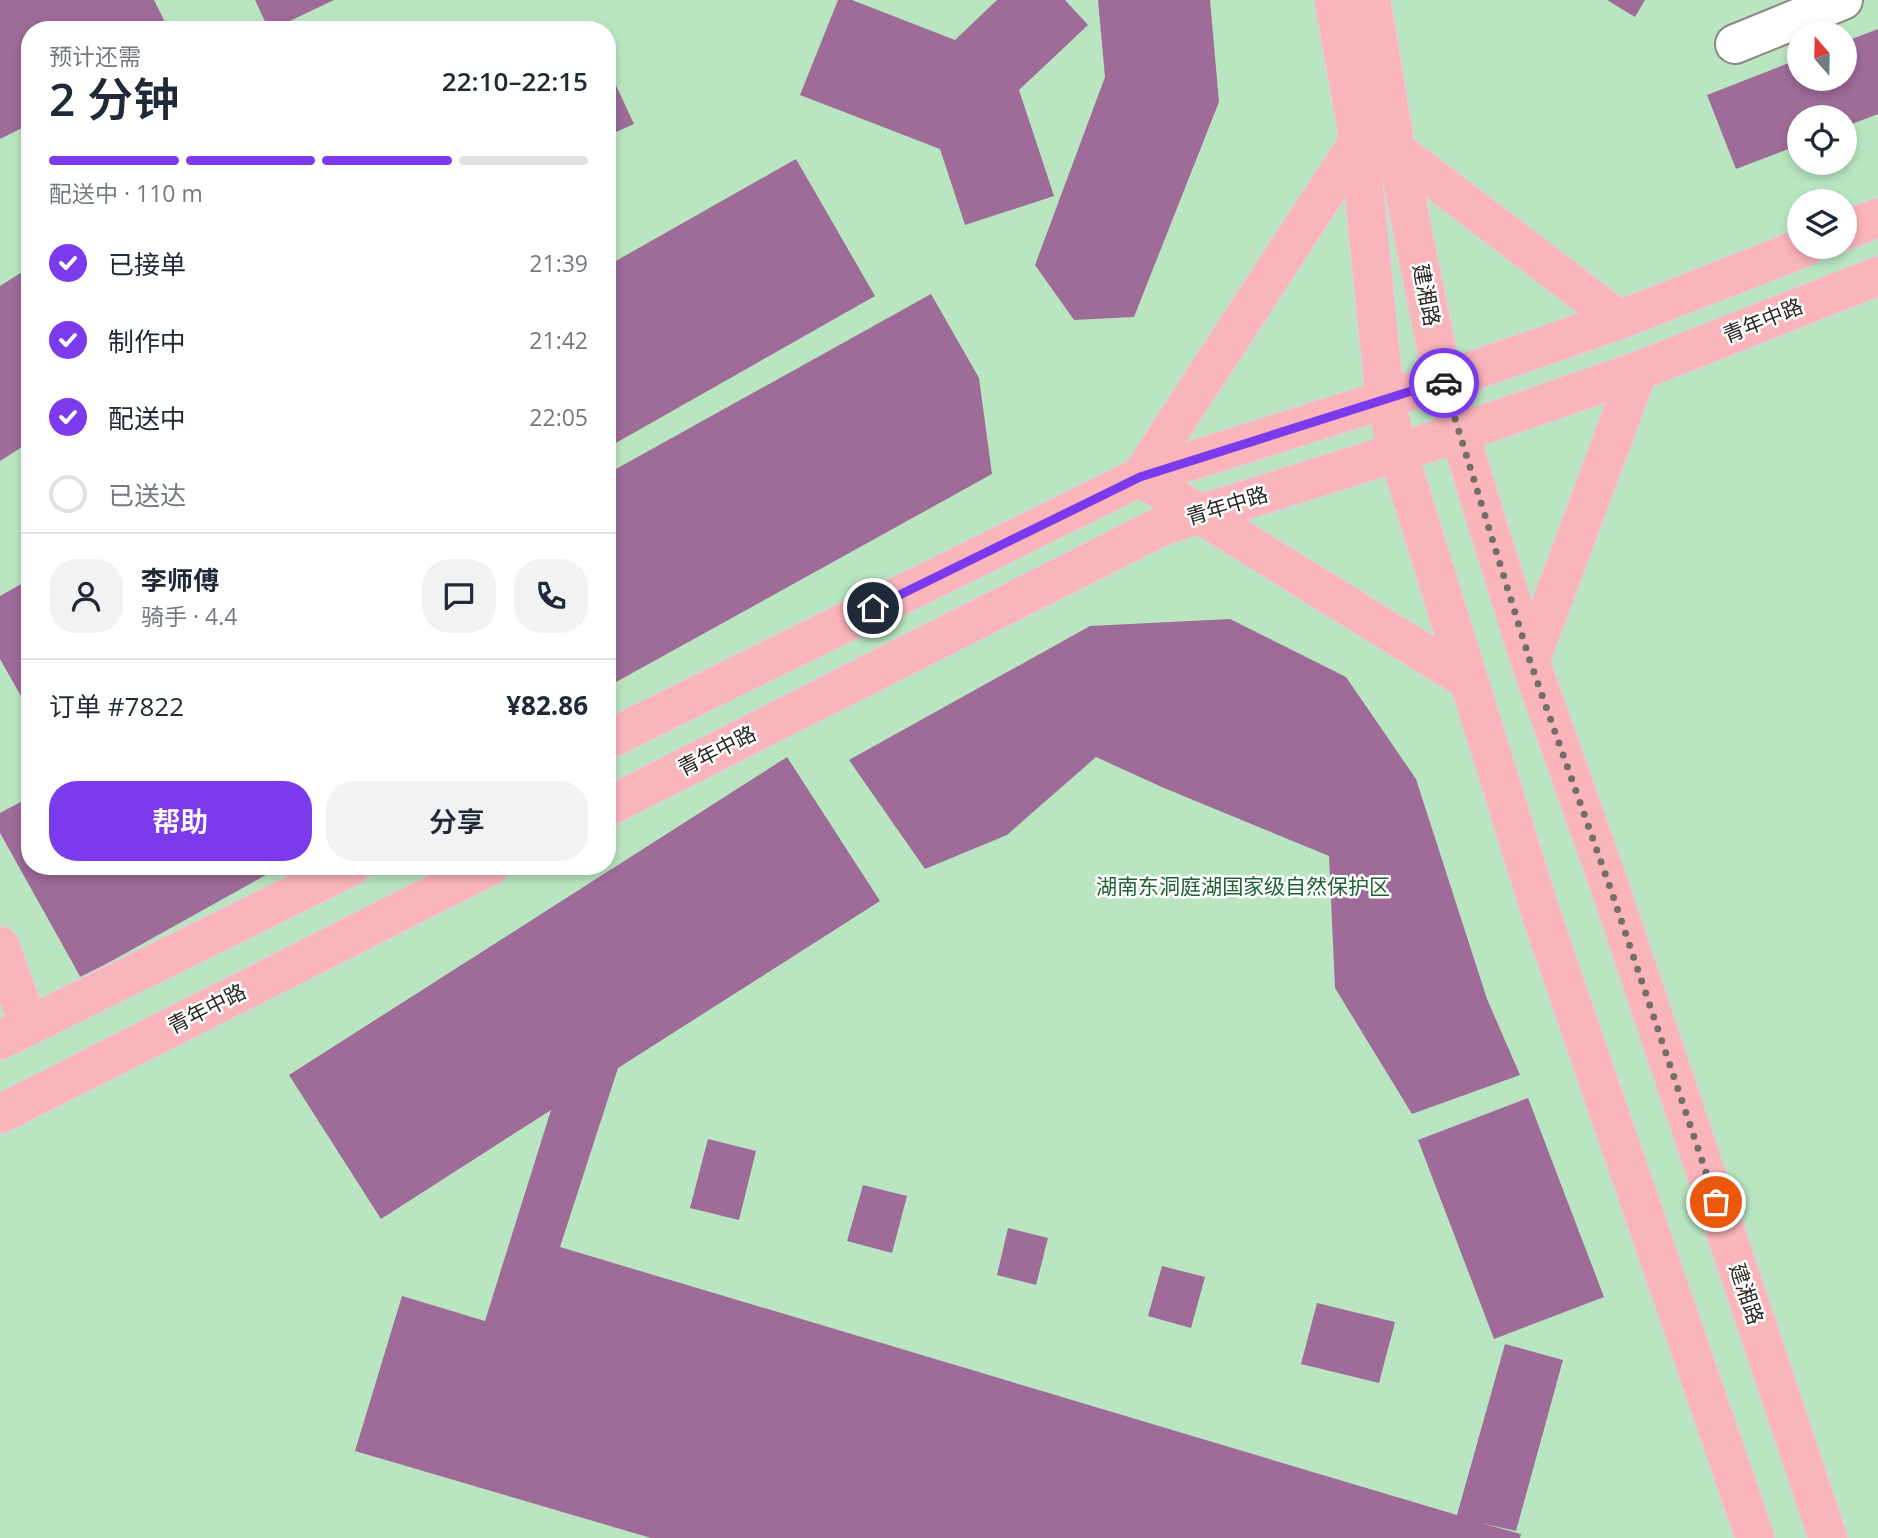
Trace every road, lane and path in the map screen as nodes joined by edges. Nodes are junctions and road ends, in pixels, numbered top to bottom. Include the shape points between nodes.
1 (1334, 0) edge
2 (1371, 0) edge
3 (1843, 0) edge
4 (1735, 44) dead end
5 (1359, 141) junction
6 (1396, 150) junction
7 (1878, 218) edge
8 (1857, 226) edge
9 (1787, 254) edge
10 (1878, 276) edge
11 (1619, 320) junction
12 (1638, 371) junction
13 (1443, 381) junction
14 (1385, 400) junction
15 (1459, 433) junction
16 (1398, 452) junction
17 (1140, 477) junction
18 (1199, 514) junction
19 (1530, 661) junction
20 (1469, 681) junction
21 (616, 736) edge
22 (616, 802) edge
23 (334, 875) edge
24 (471, 875) edge
25 (0, 946) edge
26 (15, 1033) edge
27 (0, 1114) edge
28 (1755, 1538) edge
29 (1828, 1538) edge

1 - 5 main road
2 - 6 main road, 建湘路
3 - 4 street
5 - 14 main road
5 - 17 main road
6 - 11 main road
6 - 13 main road, 建湘路
7 - 8 main road
9 - 11 main road
10 - 12 main road, 青年中路
11 - 13 main road
12 - 15 main road, 青年中路
12 - 19 main road
13 - 14 main road
13 - 15 main road, 建湘路
14 - 16 main road
14 - 17 main road
15 - 16 main road, 青年中路
15 - 19 main road, 建湘路
16 - 18 main road, 青年中路
16 - 20 main road
17 - 18 main road
17 - 21 main road
18 - 20 main road
18 - 22 main road, 青年中路 via 1162,526
19 - 29 main road, 建湘路
20 - 28 main road via 1542,917
23 - 26 main road
24 - 27 main road, 青年中路
25 - 26 main road

